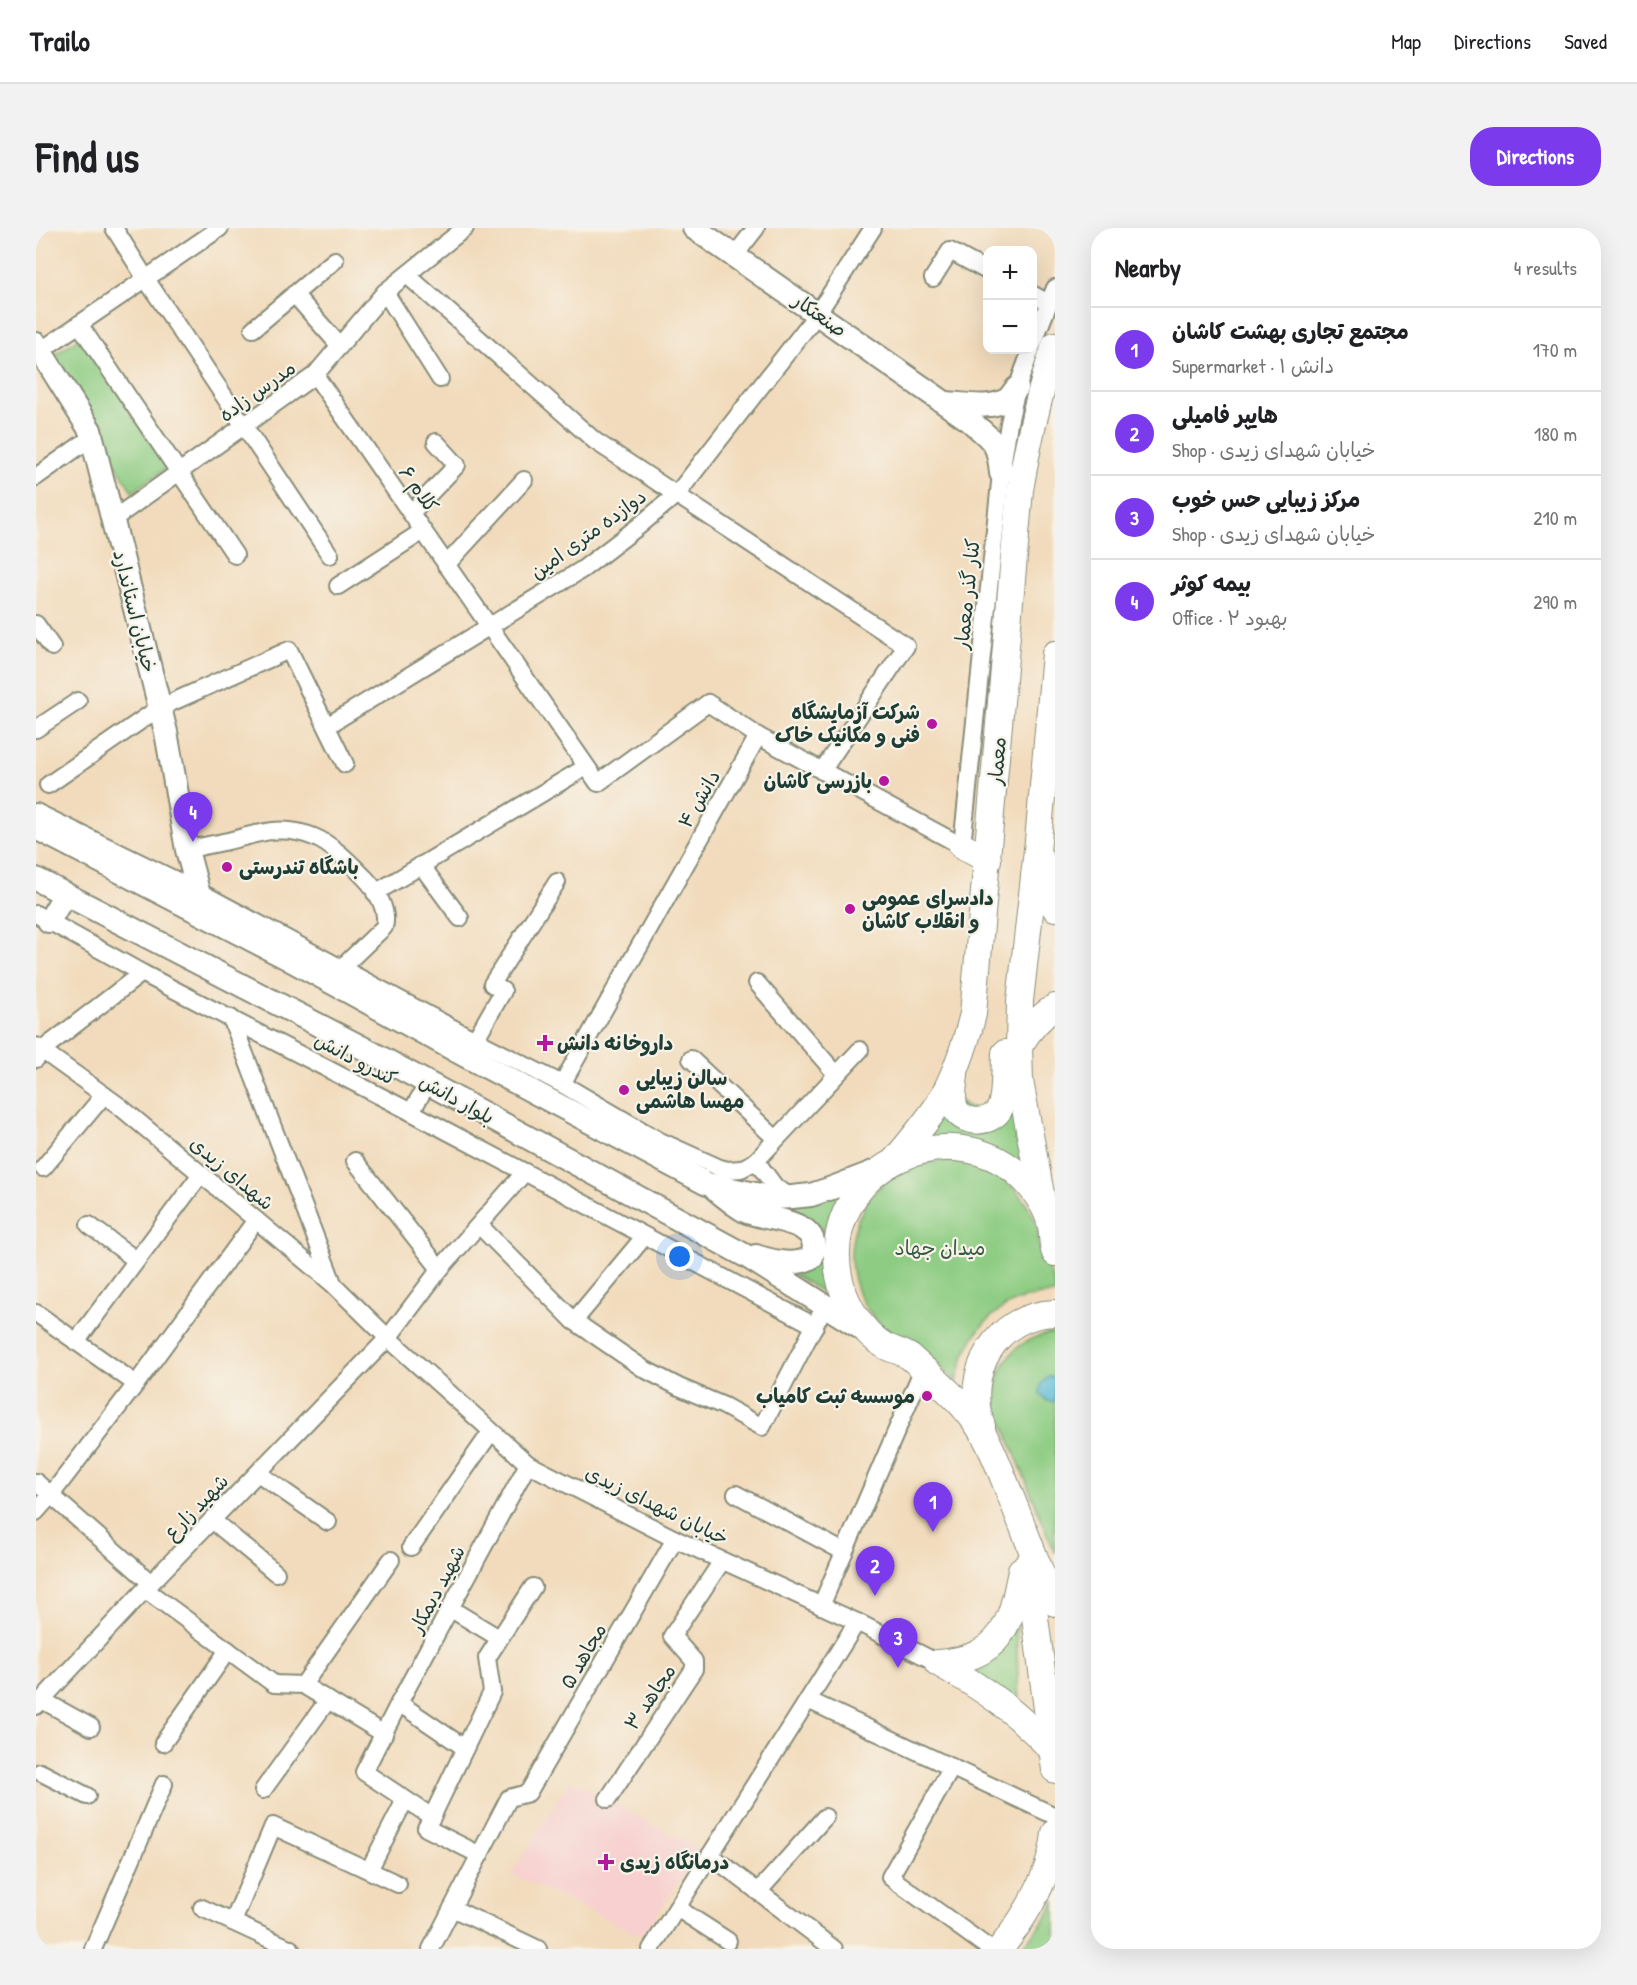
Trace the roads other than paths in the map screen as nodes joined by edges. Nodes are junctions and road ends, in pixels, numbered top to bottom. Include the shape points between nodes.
1 (114, 228) edge
2 (465, 228) edge
3 (694, 228) edge
4 (756, 228) edge
5 (873, 228) edge
6 (213, 230) edge
7 (735, 255) junction
8 (335, 260) dead end
9 (983, 269) edge
10 (406, 274) junction
11 (933, 278) dead end
12 (146, 279) junction
13 (385, 292) junction
14 (294, 294) junction
15 (1037, 294) edge
16 (1052, 295) edge
17 (818, 313) junction
18 (79, 324) junction
19 (253, 328) dead end
20 (1037, 335) edge
21 (1055, 345) edge
22 (340, 346) junction
23 (38, 347) edge
24 (1030, 354) edge
25 (315, 375) junction
26 (440, 379) dead end
27 (1017, 388) junction
28 (945, 403) junction
29 (245, 427) junction
30 (92, 437) junction
31 (436, 442) dead end
32 (180, 472) junction
33 (1001, 473) junction
34 (36, 477) edge
35 (524, 480) dead end
36 (677, 494) junction
37 (411, 513) junction
38 (112, 520) junction
39 (423, 531) junction
40 (235, 555) dead end
41 (330, 555) dead end
42 (446, 565) junction
43 (338, 586) dead end
44 (36, 624) edge
45 (489, 627) junction
46 (52, 647) dead end
47 (1055, 654) edge
48 (1055, 659) edge
49 (78, 701) dead end
50 (159, 708) junction
51 (327, 726) junction
52 (36, 729) edge
53 (759, 736) junction
54 (345, 764) dead end
55 (586, 767) junction
56 (822, 771) junction
57 (48, 785) dead end
58 (36, 812) edge
59 (36, 828) edge
60 (1038, 842) junction
61 (962, 846) junction
62 (187, 850) junction
63 (988, 860) junction
64 (121, 863) junction
65 (421, 865) junction
66 (36, 879) edge
67 (557, 882) dead end
68 (198, 891) junction
69 (375, 892) junction
70 (66, 894) junction
71 (1055, 908) edge
72 (42, 918) edge
73 (460, 918) dead end
74 (142, 973) junction
75 (334, 974) junction
76 (757, 983) dead end
77 (1020, 1001) junction
78 (1055, 1006) edge
79 (231, 1018) junction
80 (475, 1040) junction
81 (1019, 1046) junction
82 (860, 1050) dead end
83 (38, 1052) edge
84 (691, 1059) dead end
85 (956, 1069) junction
86 (836, 1074) junction
87 (428, 1083) junction
88 (562, 1084) junction
89 (104, 1095) junction
90 (411, 1112) junction
91 (776, 1139) junction
92 (354, 1161) dead end
93 (756, 1161) junction
94 (888, 1164) junction
95 (43, 1167) dead end
96 (525, 1172) junction
97 (201, 1174) junction
98 (707, 1184) junction
99 (792, 1197) junction
100 (1043, 1205) junction
101 (256, 1220) junction
102 (89, 1225) dead end
103 (479, 1225) junction
104 (644, 1237) junction
105 (724, 1244) junction
106 (1055, 1253) edge
107 (136, 1260) junction
108 (440, 1269) junction
109 (333, 1284) junction
110 (824, 1305) junction
111 (36, 1313) edge
112 (1055, 1314) edge
113 (574, 1321) junction
114 (815, 1326) junction
115 (870, 1334) junction
116 (388, 1338) junction
117 (76, 1342) junction
118 (923, 1369) junction
119 (136, 1384) junction
120 (491, 1432) junction
121 (987, 1438) junction
122 (528, 1464) junction
123 (258, 1473) junction
124 (36, 1482) edge
125 (736, 1494) dead end
126 (51, 1495) junction
127 (36, 1512) edge
128 (212, 1520) junction
129 (328, 1522) dead end
130 (1024, 1531) junction
131 (675, 1539) junction
132 (411, 1547) dead end
133 (844, 1552) junction
134 (391, 1560) dead end
135 (722, 1561) junction
136 (276, 1573) dead end
137 (149, 1586) junction
138 (533, 1587) dead end
139 (1055, 1603) edge
140 (821, 1606) junction
141 (451, 1609) junction
142 (857, 1622) junction
143 (499, 1638) junction
144 (228, 1650) junction
145 (938, 1663) junction
146 (303, 1685) junction
147 (328, 1700) junction
148 (808, 1700) junction
149 (39, 1703) edge
150 (399, 1703) junction
151 (91, 1727) dead end
152 (384, 1734) junction
153 (163, 1743) dead end
154 (465, 1748) junction
155 (1054, 1761) edge
156 (951, 1767) junction
157 (37, 1774) edge
158 (164, 1784) dead end
159 (263, 1790) dead end
160 (87, 1796) dead end
161 (608, 1799) dead end
162 (405, 1800) junction
163 (1055, 1816) edge
164 (432, 1817) junction
165 (825, 1817) dead end
166 (1055, 1833) edge
167 (480, 1855) junction
168 (710, 1855) junction
169 (369, 1870) junction
170 (398, 1884) dead end
171 (758, 1892) junction
172 (202, 1908) dead end
173 (452, 1908) junction
174 (677, 1908) junction
175 (233, 1922) junction
176 (728, 1941) dead end
177 (93, 1949) edge
178 (291, 1949) edge
179 (431, 1949) edge
180 (538, 1949) edge
181 (651, 1949) edge
182 (834, 1949) edge
183 (990, 1949) edge
184 (1000, 1949) edge

1 - 12 street
2 - 10 street, مدرس زاده
3 - 7 main road, صنعتکار
4 - 7 street
5 - 17 street, دوازده متری امین
6 - 12 street
7 - 17 main road, صنعتکار
8 - 14 street
9 - 11 street via 950,251
10 - 13 street, مدرس زاده
10 - 36 street via 595,441
12 - 18 street
12 - 29 street
13 - 22 street, مدرس زاده
13 - 26 street
14 - 19 street
14 - 22 street
15 - 16 street
16 - 20 street, کنار گذر معمار
17 - 28 main road, صنعتکار
17 - 36 street, دوازده متری امین
18 - 23 street
18 - 32 street
21 - 63 main road, معمار via 1034,415 1020,490
22 - 25 street, مدرس زاده
23 - 30 main road, خیابان استاندارد
24 - 27 street, کنار گذر معمار
25 - 29 street, مدرس زاده
25 - 37 street, کلام ۶
27 - 28 main road via 1008,399 995,404
27 - 33 street, کنار گذر معمار
28 - 33 main road, صنعتکار via 993,441 999,452
29 - 32 street, مدرس زاده
29 - 41 street
30 - 34 street
30 - 38 main road, خیابان استاندارد
31 - 37 street via 457,465
32 - 38 street, مدرس زاده
32 - 40 street
33 - 61 street, کنار گذر معمار
35 - 42 street
36 - 45 street, دوازده متری امین via 582,569
36 - 56 street via 906,646
37 - 39 street, کلام ۶
38 - 50 main road, خیابان استاندارد
39 - 42 street, کلام ۶
39 - 43 street
42 - 45 street, کلام ۶
44 - 46 street
45 - 51 street, دوازده متری امین
45 - 55 street, کلام ۶
47 - 48 main road
48 - 60 main road
49 - 52 street
50 - 51 street via 289,650
50 - 57 street
50 - 62 main road, خیابان استاندارد
51 - 54 street
53 - 55 street via 708,702 598,783
53 - 56 street
53 - 88 street, دانش ۴
55 - 65 street
56 - 61 street
58 - 64 street
59 - 64 main road
60 - 71 main road
60 - 77 main road
61 - 63 main road
62 - 68 main road, خیابان استاندارد
62 - 69 street via 271,829 290,830 315,837 329,846
63 - 85 main road, معمار via 973,1014
64 - 68 street
64 - 75 main road
65 - 69 street
65 - 73 street
66 - 70 main road, بلوار دانش
67 - 80 street via 492,984 503,991
68 - 75 street
69 - 75 street via 387,919 384,927
70 - 72 main road
70 - 87 main road, بلوار دانش
72 - 74 street, کندرو دانش
74 - 79 street, کندرو دانش
74 - 83 street
75 - 80 street
75 - 98 main road
76 - 86 street
77 - 81 main road
77 - 85 main road via 1007,1023 1001,1104 992,1117 972,1120 958,1113 953,1101
78 - 81 main road via 1031,1028
79 - 90 street, کندرو دانش
79 - 109 street
80 - 88 street
81 - 100 main road via 1020,1081
82 - 86 street
83 - 89 street, شهدای زیدی
84 - 91 street
85 - 94 main road, معمار via 936,1107
86 - 91 street
87 - 90 street
87 - 105 main road, بلوار دانش
88 - 93 street via 658,1140 720,1168 741,1169
89 - 95 street
89 - 97 street, شهدای زیدی
90 - 96 street, کندرو دانش
91 - 93 street
92 - 108 street
93 - 99 street via 776,1188
94 - 99 main road via 832,1188
94 - 100 main road via 911,1153 945,1147 979,1152 1009,1167 1034,1190
94 - 115 main road via 868,1180 848,1208 838,1240 843,1291
96 - 103 street, شهید زارع
96 - 104 street, کندرو دانش
97 - 101 street, شهدای زیدی
97 - 107 street
98 - 99 main road via 775,1198
98 - 105 main road via 746,1211 796,1224 807,1231 814,1251 806,1261 789,1263
100 - 106 main road
101 - 109 street, شهدای زیدی
101 - 119 street
102 - 107 street
103 - 108 street, شهید زارع
103 - 113 street
104 - 113 street
104 - 114 street, کندرو دانش
105 - 110 main road, بلوار دانش
107 - 117 street
108 - 116 street, شهید زارع
109 - 116 street, شهدای زیدی
110 - 114 street
110 - 115 main road, بلوار دانش
111 - 117 street
112 - 121 main road via 1017,1323 991,1347 982,1362 975,1396
113 - 114 street via 644,1369 762,1427
115 - 118 main road
116 - 120 street, خیابان شهدای زیدی
116 - 123 street, شهید زارع
117 - 119 street
118 - 121 main road via 966,1409
118 - 133 street
119 - 126 street
120 - 122 street, خیابان شهدای زیدی
120 - 132 street
121 - 130 main road
122 - 131 street, خیابان شهدای زیدی
122 - 141 street, شهید دیمکار
123 - 128 street, شهید زارع
123 - 129 street
124 - 126 street
125 - 133 street
126 - 127 street
126 - 137 street
128 - 136 street
128 - 137 street, شهید زارع
130 - 139 main road
130 - 145 main road via 1016,1598 1002,1632 975,1656
130 - 155 main road
131 - 135 street, خیابان شهدای زیدی
131 - 167 street, مجاهد ۵ via 528,1793 509,1798
133 - 140 street
134 - 146 street
135 - 140 street, خیابان شهدای زیدی
135 - 161 street, مجاهد ۳ via 672,1636 693,1661 694,1669
137 - 144 street
137 - 149 street, شهید زارع
138 - 143 street
140 - 142 street, خیابان شهدای زیدی
141 - 143 street
141 - 150 street, شهید دیمکار
142 - 145 street, خیابان شهدای زیدی
142 - 148 street
143 - 154 street via 487,1658 492,1692
144 - 146 street via 274,1684
144 - 153 street
145 - 155 main road via 1005,1704 1029,1726
146 - 147 street
147 - 152 street
147 - 159 street
148 - 156 street
148 - 168 street
149 - 151 street
150 - 152 street, شهید دیمکار
150 - 154 street
152 - 162 street, شهید دیمکار via 364,1772
154 - 164 street
156 - 163 street
156 - 183 street via 890,1877
157 - 160 street
158 - 177 street
162 - 164 street
162 - 169 street
164 - 167 street via 426,1828
165 - 171 street
166 - 184 main road via 1039,1888 1021,1923
167 - 173 street
168 - 171 street
168 - 174 street
169 - 170 street
169 - 175 street via 273,1826
171 - 182 street
172 - 175 street
173 - 179 street
173 - 180 street
174 - 176 street
174 - 181 street
175 - 178 street

